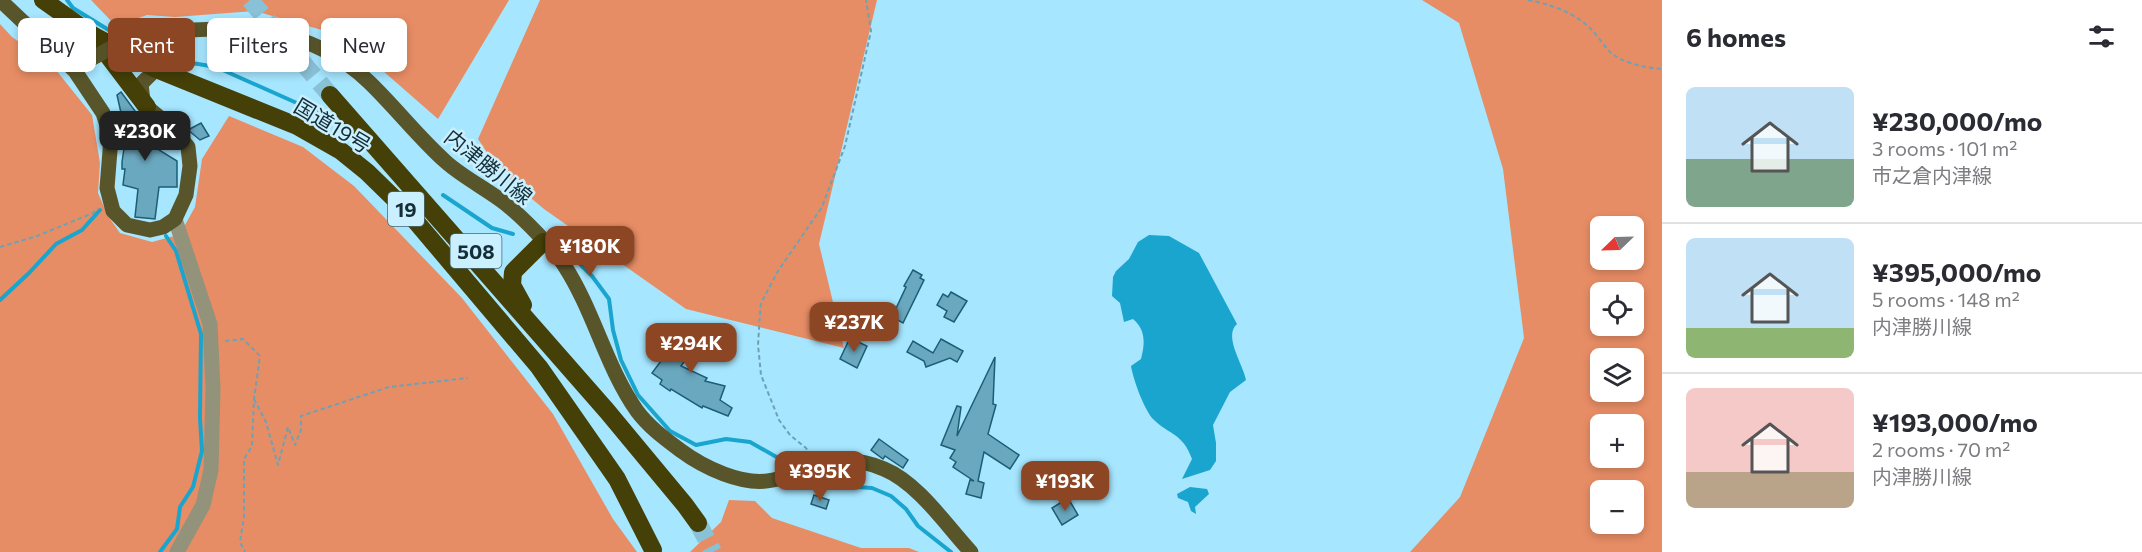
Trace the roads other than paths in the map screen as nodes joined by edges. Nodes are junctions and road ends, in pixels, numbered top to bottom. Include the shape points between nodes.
1 (0, 0) edge
2 (44, 0) edge
3 (19, 18) edge
4 (69, 18) edge
5 (96, 39) edge
6 (96, 56) edge
7 (76, 72) edge
8 (153, 72) edge
9 (163, 72) edge
10 (330, 95) tunnel mouth
11 (147, 106) junction
12 (175, 219) junction
13 (441, 222) junction
14 (543, 242) junction
15 (513, 272) junction
16 (544, 341) junction
17 (698, 523) tunnel mouth
18 (652, 550) dead end
19 (177, 552) edge
20 (971, 552) edge

1 - 3 main road
2 - 4 highway, 国道19号 / 19
5 - 11 highway
6 - 14 main road, 内津勝川線 / 508, bridge via 122,42 162,33 253,30 290,36 334,56 369,82 447,163 507,205
7 - 12 main road via 103,113 111,138 107,189 113,211 127,225 150,230
8 - 11 main road via 141,84
9 - 18 highway, 国道19号 / 19 via 297,126 341,151 407,210 539,367 617,479
10 - 13 highway, 国道19号 / 19
11 - 12 main road via 188,147 186,195
12 - 19 street via 210,324 213,388 211,470 203,505
13 - 15 highway, 508 via 456,228 488,265 505,273
13 - 16 highway, 国道19号 / 19
14 - 15 highway, 508
14 - 20 main road, 内津勝川線 / 508 via 563,263 587,305 622,387 656,433 690,457 749,481 771,480 834,461 862,461 886,470 910,484
15 - 16 highway, 508 via 514,292 542,326
16 - 17 highway, 国道19号 / 19

